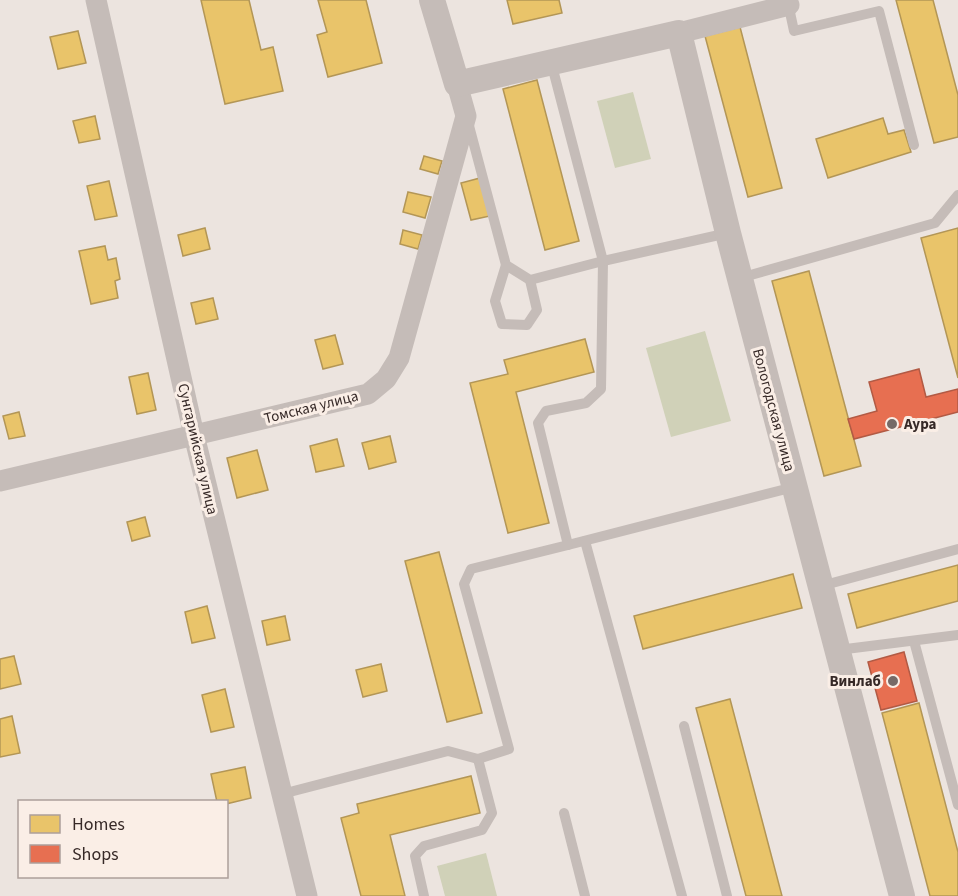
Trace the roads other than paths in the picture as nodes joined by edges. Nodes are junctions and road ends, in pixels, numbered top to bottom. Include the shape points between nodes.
1 (96, 0) edge
2 (432, 0) edge
3 (788, 2) edge
4 (679, 33) junction
5 (551, 61) junction
6 (457, 84) junction
7 (466, 116) junction
8 (914, 145) dead end
9 (958, 195) edge
10 (728, 232) junction
11 (603, 261) junction
12 (506, 265) junction
13 (740, 278) junction
14 (530, 280) junction
15 (194, 435) junction
16 (0, 481) edge
17 (794, 486) junction
18 (585, 541) junction
19 (567, 545) junction
20 (958, 549) edge
21 (821, 586) junction
22 (958, 635) edge
23 (914, 641) junction
24 (838, 650) junction
25 (684, 726) dead end
26 (478, 759) junction
27 (282, 794) junction
28 (958, 804) edge
29 (564, 813) dead end
30 (307, 896) edge
31 (424, 896) edge
32 (585, 896) edge
33 (682, 896) edge
34 (727, 896) edge
35 (902, 896) edge

1 - 15 street, Сунгарийская улица
2 - 6 street
3 - 4 street
3 - 8 lane via 794,31 879,11
4 - 5 street
4 - 10 street, Вологодская улица
5 - 6 street
5 - 11 lane
6 - 7 street
7 - 12 lane
7 - 15 street, Томская улица via 399,358 386,379 368,393
9 - 13 lane via 935,223
10 - 11 lane
10 - 13 street, Вологодская улица
11 - 14 lane
11 - 19 lane via 602,389 586,403 546,411 538,423
12 - 14 lane
12 - 14 lane via 495,301 501,324 527,325 537,310
13 - 17 street, Вологодская улица
15 - 16 street, Томская улица
15 - 27 street, Сунгарийская улица
17 - 18 lane
17 - 21 street, Вологодская улица
18 - 19 lane
18 - 33 lane
19 - 26 lane via 471,568 464,584 509,749
20 - 21 lane
21 - 24 street, Вологодская улица
22 - 23 lane
23 - 24 lane
23 - 28 lane
24 - 35 street, Вологодская улица
25 - 34 lane
26 - 27 lane via 448,751
26 - 31 lane via 492,813 482,830 424,846 415,856
27 - 30 street, Сунгарийская улица
29 - 32 lane

